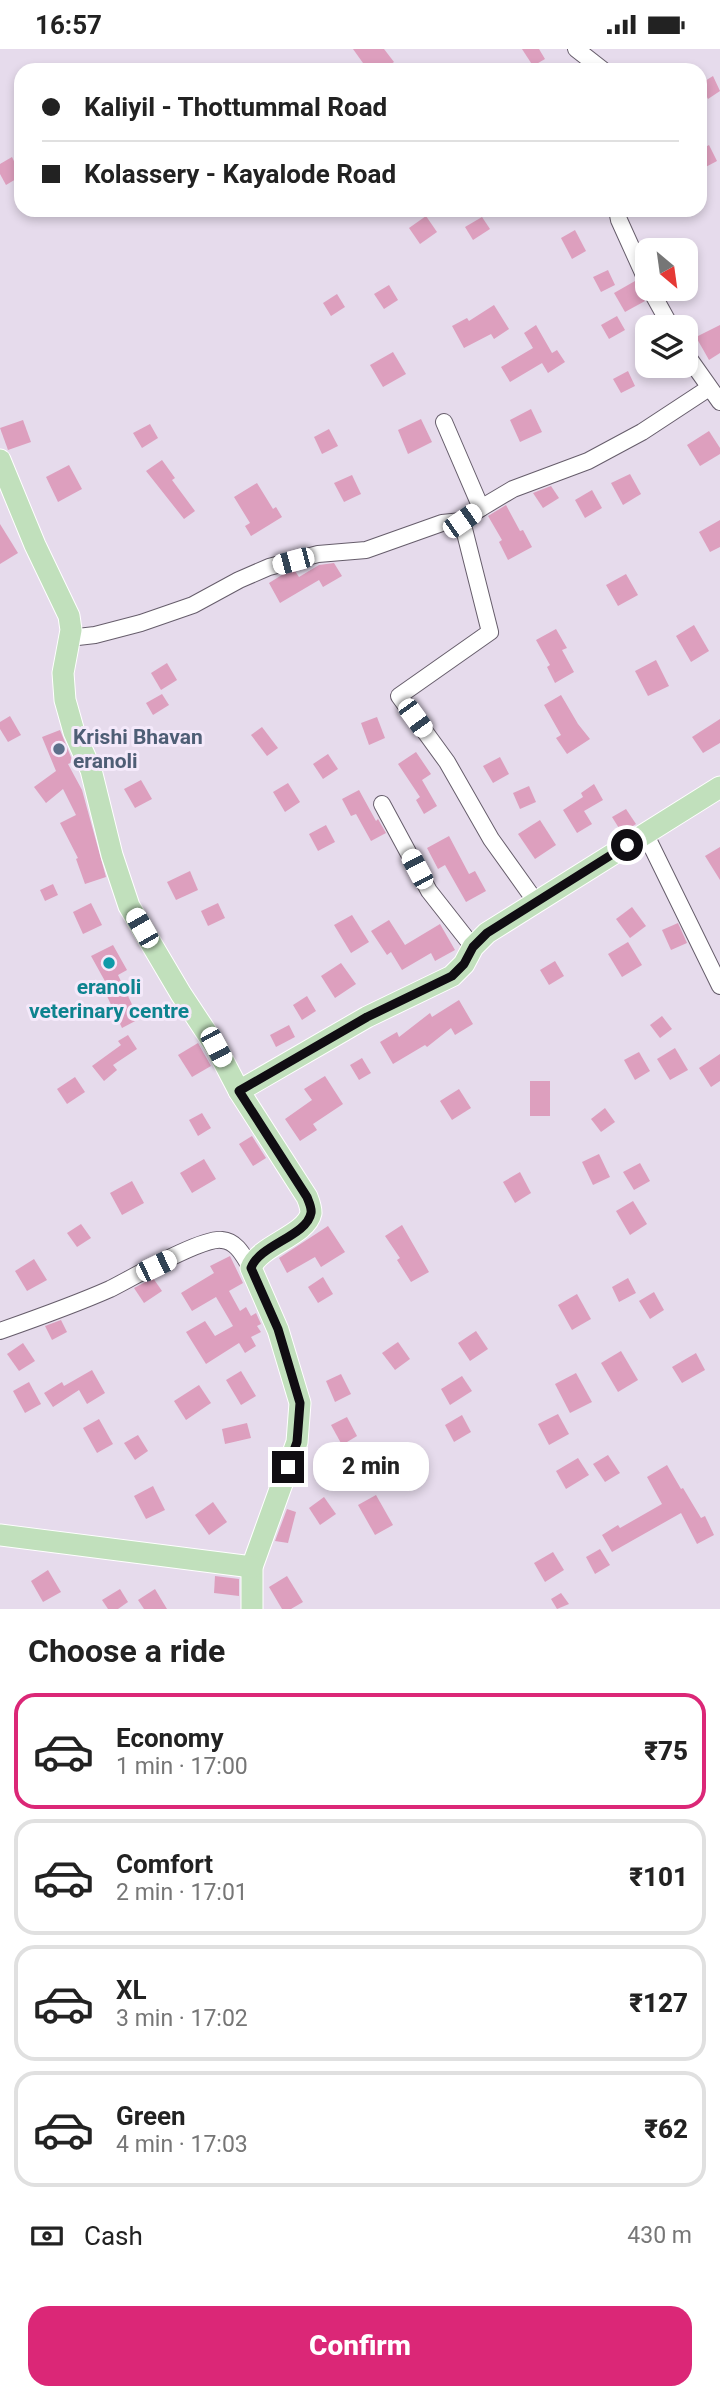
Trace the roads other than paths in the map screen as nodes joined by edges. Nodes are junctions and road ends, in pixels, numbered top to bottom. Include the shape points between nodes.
1 (576, 49) edge
2 (594, 63) edge
3 (618, 217) edge
4 (635, 256) edge
5 (698, 372) edge
6 (709, 388) junction
7 (720, 403) edge
8 (444, 422) dead end
9 (0, 460) edge
10 (481, 508) junction
11 (462, 521) junction
12 (69, 638) junction
13 (720, 787) edge
14 (382, 804) dead end
15 (645, 833) junction
16 (536, 902) junction
17 (473, 947) junction
18 (720, 986) edge
19 (239, 1091) junction
20 (251, 1268) junction
21 (0, 1331) edge
22 (0, 1535) edge
23 (252, 1567) junction
24 (252, 1609) edge

1 - 2 street
3 - 4 street
5 - 6 street
6 - 7 street
6 - 10 street via 589,461 513,489
8 - 10 street
9 - 12 main road via 69,616
10 - 11 street
11 - 12 street via 442,523 366,550 318,554 269,567 193,605 130,626
11 - 16 street via 490,632 399,696
12 - 19 main road via 63,673 65,700 91,770 129,906
13 - 15 main road
14 - 17 street via 429,891
15 - 16 main road
15 - 18 street
16 - 17 main road
17 - 19 main road via 452,976 367,1017
19 - 20 main road via 307,1197 311,1211 307,1222 256,1259
20 - 21 street via 234,1243 221,1239 85,1300
20 - 23 main road via 278,1329 300,1403 297,1442
22 - 23 main road
23 - 24 main road

